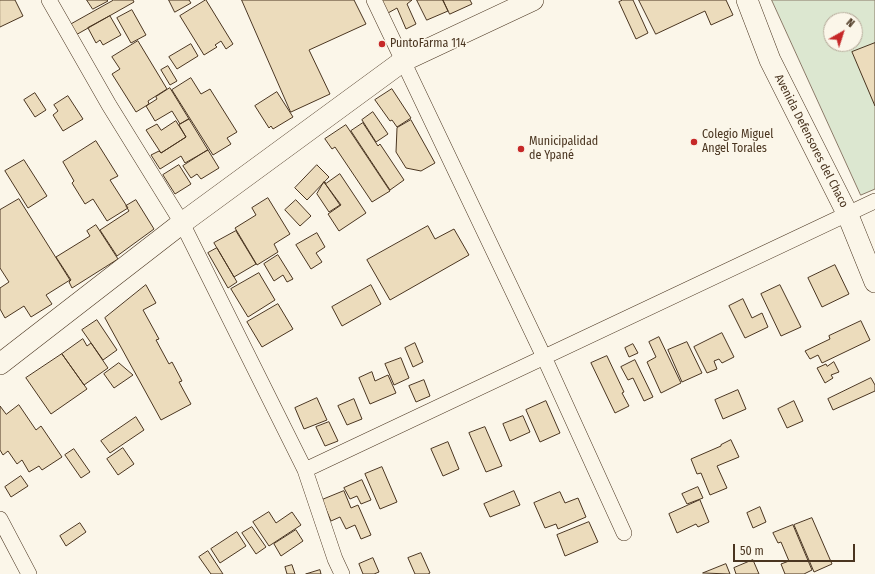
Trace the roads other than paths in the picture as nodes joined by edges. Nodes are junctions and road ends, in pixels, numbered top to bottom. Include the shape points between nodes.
1 (49, 0) edge
2 (374, 0) edge
3 (533, 0) edge
4 (747, 0) edge
5 (403, 60) junction
6 (875, 201) edge
7 (847, 213) junction
8 (182, 223) junction
9 (875, 282) edge
10 (544, 357) junction
11 (0, 364) edge
12 (305, 470) junction
13 (0, 519) edge
14 (624, 533) dead end
15 (29, 574) edge
16 (342, 574) edge

1 - 8 street via 109,105
2 - 5 street
3 - 5 main road
4 - 7 main road, Avenida Defensores del Chaco via 770,60
5 - 8 main road
5 - 10 street
6 - 7 street
7 - 9 main road, Avenida Defensores del Chaco
7 - 10 street
8 - 11 main road
8 - 12 street
10 - 12 street
10 - 14 street
12 - 16 street
13 - 15 street

